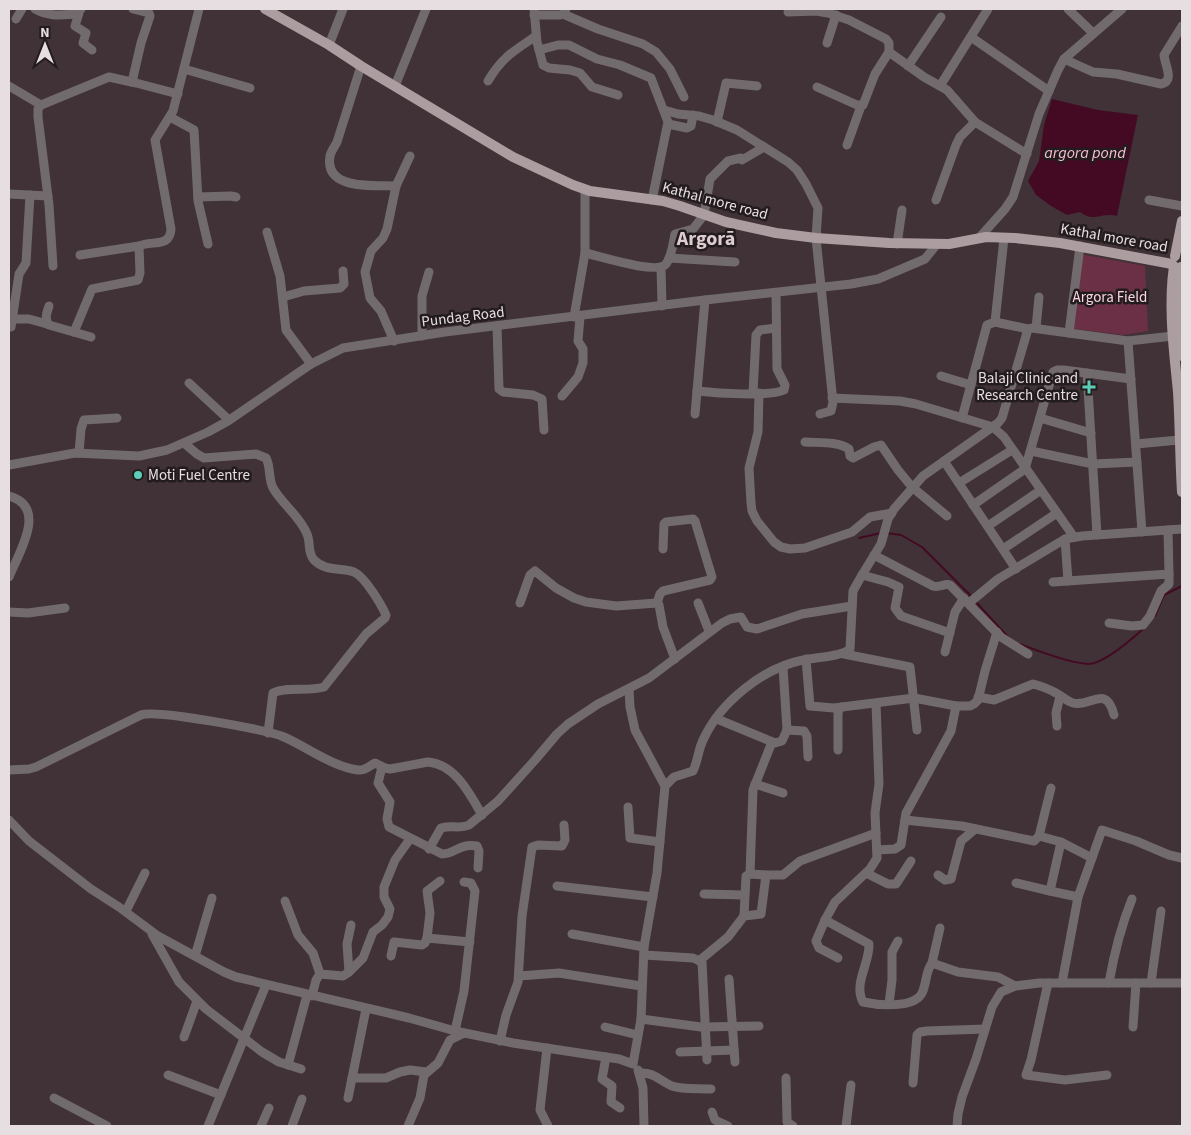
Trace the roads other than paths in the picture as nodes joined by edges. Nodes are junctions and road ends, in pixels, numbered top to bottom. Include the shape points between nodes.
1 (22, 9) edge
2 (36, 9) edge
3 (133, 9) edge
4 (199, 9) edge
5 (265, 9) edge
6 (343, 9) edge
7 (426, 9) edge
8 (988, 9) edge
9 (1068, 9) edge
10 (1122, 9) edge
11 (80, 11) edge
12 (565, 11) edge
13 (534, 12) edge
14 (788, 12) dead end
15 (1113, 12) edge
16 (836, 15) junction
17 (941, 17) dead end
18 (16, 19) dead end
19 (1182, 26) edge
20 (1093, 34) junction
21 (536, 36) junction
22 (971, 37) junction
23 (827, 43) dead end
24 (330, 46) junction
25 (92, 50) dead end
26 (539, 50) junction
27 (889, 52) junction
28 (1064, 59) junction
29 (361, 66) junction
30 (908, 66) junction
31 (184, 70) junction
32 (488, 81) dead end
33 (132, 82) junction
34 (9, 86) edge
35 (395, 86) junction
36 (757, 86) dead end
37 (940, 86) junction
38 (817, 87) dead end
39 (250, 88) dead end
40 (1049, 91) junction
41 (178, 94) junction
42 (618, 95) dead end
43 (684, 97) dead end
44 (40, 105) junction
45 (861, 106) junction
46 (664, 110) junction
47 (693, 115) junction
48 (170, 117) junction
49 (718, 122) junction
50 (975, 122) junction
51 (668, 124) junction
52 (846, 145) dead end
53 (764, 147) junction
54 (1027, 154) junction
55 (410, 156) dead end
56 (396, 186) junction
57 (586, 190) junction
58 (9, 194) edge
59 (30, 195) junction
60 (48, 196) junction
61 (198, 197) junction
62 (236, 197) dead end
63 (652, 200) junction
64 (936, 200) dead end
65 (1149, 200) dead end
66 (1182, 206) edge
67 (902, 210) dead end
68 (704, 215) junction
69 (1182, 221) edge
70 (266, 232) dead end
71 (816, 238) junction
72 (980, 238) junction
73 (1004, 238) junction
74 (208, 244) dead end
75 (897, 244) junction
76 (937, 244) junction
77 (139, 246) junction
78 (1080, 246) junction
79 (585, 253) junction
80 (80, 255) dead end
81 (669, 258) junction
82 (735, 262) dead end
83 (53, 266) dead end
84 (1179, 266) edge
85 (661, 267) junction
86 (343, 272) dead end
87 (429, 272) dead end
88 (822, 289) junction
89 (776, 293) junction
90 (283, 297) junction
91 (1039, 298) dead end
92 (705, 300) junction
93 (49, 306) dead end
94 (662, 306) junction
95 (577, 317) junction
96 (995, 322) junction
97 (47, 324) junction
98 (497, 326) junction
99 (776, 328) junction
100 (1032, 328) junction
101 (74, 332) junction
102 (1069, 333) junction
103 (422, 336) junction
104 (1173, 336) junction
105 (91, 337) dead end
106 (394, 341) junction
107 (1128, 341) junction
108 (1182, 346) edge
109 (1182, 356) edge
110 (311, 364) junction
111 (1087, 373) junction
112 (941, 376) dead end
113 (1130, 379) junction
114 (189, 383) dead end
115 (971, 385) junction
116 (697, 392) junction
117 (756, 393) junction
118 (562, 396) dead end
119 (832, 398) junction
120 (695, 414) dead end
121 (820, 414) dead end
122 (117, 418) dead end
123 (962, 418) junction
124 (1040, 418) junction
125 (229, 420) junction
126 (993, 427) junction
127 (544, 430) dead end
128 (1091, 433) junction
129 (1179, 440) junction
130 (184, 442) junction
131 (806, 442) dead end
132 (1136, 444) junction
133 (1012, 450) junction
134 (1031, 451) junction
135 (79, 453) junction
136 (944, 461) junction
137 (1137, 462) junction
138 (1093, 464) junction
139 (9, 465) edge
140 (1026, 469) junction
141 (959, 483) junction
142 (912, 487) junction
143 (1040, 490) junction
144 (1182, 492) edge
145 (9, 496) edge
146 (973, 505) junction
147 (1057, 514) junction
148 (890, 516) junction
149 (947, 516) dead end
150 (988, 526) junction
151 (1168, 530) junction
152 (1182, 530) edge
153 (1142, 532) junction
154 (1097, 535) junction
155 (1069, 538) junction
156 (663, 549) dead end
157 (1003, 549) junction
158 (874, 555) junction
159 (1016, 569) junction
160 (1169, 574) junction
161 (862, 575) junction
162 (9, 577) edge
163 (1068, 581) junction
164 (1053, 582) dead end
165 (968, 601) junction
166 (520, 603) dead end
167 (657, 603) junction
168 (698, 603) dead end
169 (852, 606) junction
170 (65, 608) dead end
171 (9, 612) edge
172 (1109, 623) dead end
173 (709, 631) junction
174 (997, 632) junction
175 (950, 633) junction
176 (945, 652) dead end
177 (844, 654) junction
178 (1028, 654) dead end
179 (675, 659) junction
180 (806, 659) junction
181 (783, 667) junction
182 (629, 689) junction
183 (1060, 696) junction
184 (978, 697) junction
185 (914, 698) junction
186 (876, 703) junction
187 (956, 706) junction
188 (842, 707) junction
189 (1114, 715) dead end
190 (716, 719) junction
191 (1057, 726) dead end
192 (786, 730) junction
193 (917, 730) dead end
194 (268, 733) junction
195 (772, 742) junction
196 (838, 750) dead end
197 (808, 757) dead end
198 (382, 767) junction
199 (9, 770) edge
200 (755, 784) junction
201 (665, 786) junction
202 (1052, 788) dead end
203 (783, 793) dead end
204 (628, 807) dead end
205 (482, 814) junction
206 (9, 820) edge
207 (905, 820) junction
208 (564, 825) dead end
209 (975, 828) junction
210 (876, 833) junction
211 (1039, 836) junction
212 (410, 839) junction
213 (660, 842) junction
214 (1061, 842) junction
215 (429, 849) junction
216 (877, 850) junction
217 (1092, 858) junction
218 (1182, 858) edge
219 (911, 861) dead end
220 (478, 868) dead end
221 (145, 873) dead end
222 (866, 873) junction
223 (750, 874) junction
224 (766, 875) junction
225 (938, 875) dead end
226 (440, 881) dead end
227 (464, 882) dead end
228 (1016, 883) dead end
229 (557, 886) dead end
230 (1050, 890) junction
231 (704, 894) dead end
232 (744, 896) junction
233 (653, 897) junction
234 (1078, 897) junction
235 (212, 898) dead end
236 (1132, 899) dead end
237 (285, 901) dead end
238 (1161, 911) dead end
239 (126, 912) junction
240 (744, 916) junction
241 (825, 920) junction
242 (351, 924) dead end
243 (940, 928) dead end
244 (150, 931) junction
245 (572, 934) dead end
246 (427, 938) junction
247 (898, 941) dead end
248 (470, 942) junction
249 (644, 951) junction
250 (195, 956) junction
251 (390, 956) dead end
252 (838, 958) dead end
253 (700, 960) junction
254 (932, 963) junction
255 (349, 972) junction
256 (320, 974) junction
257 (519, 976) junction
258 (730, 978) dead end
259 (1048, 983) junction
260 (1062, 983) junction
261 (1110, 983) junction
262 (1136, 983) junction
263 (1151, 983) junction
264 (1182, 983) edge
265 (266, 985) junction
266 (641, 986) junction
267 (1015, 986) junction
268 (309, 995) junction
269 (197, 1001) junction
270 (889, 1004) junction
271 (366, 1009) junction
272 (641, 1019) junction
273 (759, 1026) dead end
274 (1133, 1026) dead end
275 (605, 1027) dead end
276 (706, 1027) junction
277 (734, 1027) junction
278 (985, 1029) junction
279 (455, 1031) junction
280 (465, 1033) junction
281 (638, 1035) junction
282 (184, 1037) dead end
283 (244, 1039) junction
284 (500, 1041) junction
285 (547, 1048) junction
286 (734, 1050) junction
287 (680, 1052) dead end
288 (707, 1056) junction
289 (606, 1058) junction
290 (735, 1062) dead end
291 (633, 1064) junction
292 (288, 1065) junction
293 (301, 1070) dead end
294 (426, 1072) junction
295 (640, 1073) junction
296 (168, 1075) dead end
297 (1107, 1075) dead end
298 (352, 1078) junction
299 (786, 1078) dead end
300 (913, 1083) dead end
301 (851, 1085) dead end
302 (711, 1089) dead end
303 (221, 1095) junction
304 (54, 1098) dead end
305 (348, 1098) dead end
306 (302, 1099) dead end
307 (269, 1108) dead end
308 (620, 1108) dead end
309 (712, 1112) dead end
310 (108, 1126) edge
311 (208, 1126) edge
312 (261, 1126) edge
313 (292, 1126) edge
314 (408, 1126) edge
315 (548, 1126) edge
316 (644, 1126) edge
317 (728, 1126) edge
318 (793, 1126) edge
319 (846, 1126) edge
320 (957, 1126) edge

1 - 18 street
2 - 11 street via 46,15
3 - 33 street via 150,16
4 - 31 street
5 - 24 main road, Kathal more road
6 - 24 street
7 - 35 street
8 - 22 street
9 - 20 street
10 - 15 street
11 - 25 street via 75,26 86,33 83,43
12 - 13 street via 554,16
12 - 43 street via 598,29 643,44 656,52 670,69
13 - 21 street
14 - 16 street via 816,11
15 - 20 street
16 - 23 street
16 - 27 street via 888,40
17 - 30 street
19 - 28 street via 1164,55 1169,80 1166,83 1093,72
20 - 28 street
21 - 26 street
21 - 32 street via 504,59
22 - 37 street
22 - 40 street
24 - 29 main road, Kathal more road
26 - 42 street via 545,67 576,72 584,76 592,87
26 - 46 street via 569,46 597,59 646,74 652,78
27 - 30 street
27 - 45 street
28 - 40 street
29 - 35 main road, Kathal more road
29 - 56 street via 337,142 330,153 332,171 349,184
30 - 37 street
31 - 39 street
31 - 41 street
33 - 41 street
33 - 44 street via 109,77
34 - 44 street
35 - 57 main road, Kathal more road via 513,157
36 - 49 street via 726,83
37 - 50 street
38 - 45 street
40 - 54 street
41 - 48 street
44 - 60 street via 38,127
45 - 52 street
46 - 47 street
46 - 51 street
47 - 49 street
47 - 51 street via 691,126 687,128
48 - 61 street via 194,130
48 - 77 street via 154,140 171,236 167,240
49 - 53 street
50 - 54 street
50 - 64 street via 960,137
51 - 63 street
53 - 68 street via 741,159 728,161 710,179
53 - 71 street via 794,167 806,184 818,208
54 - 72 street via 1013,197
55 - 56 street
56 - 106 street via 388,227 372,251 366,272 370,298 381,311
57 - 63 main road, Kathal more road
57 - 79 street
58 - 59 street
59 - 60 street
59 - 97 street via 26,263 19,274 12,323 29,320
60 - 83 street
61 - 62 street
61 - 74 street
63 - 68 main road, Kathal more road
65 - 66 street
67 - 75 street
68 - 71 main road, Kathal more road via 749,228
68 - 81 street via 691,230 675,234
69 - 84 main road
70 - 90 street
71 - 75 main road, Kathal more road
71 - 88 street
72 - 73 main road, Kathal more road
72 - 76 main road, Kathal more road
73 - 78 main road, Kathal more road
73 - 96 street
75 - 76 main road, Kathal more road
76 - 88 street, Pundag Road via 925,259 878,279
77 - 80 street
77 - 101 street via 138,280 90,290
78 - 84 main road, Kathal more road
78 - 102 street
79 - 85 street via 625,264
79 - 95 street
81 - 82 street
81 - 85 street
84 - 104 main road via 1171,297
84 - 108 main road
85 - 94 street
86 - 90 street via 344,284 340,288 304,291
87 - 103 street via 422,296
88 - 89 street, Pundag Road
88 - 119 street
89 - 92 street, Pundag Road
89 - 99 street
90 - 110 street via 286,330
91 - 100 street
92 - 94 street, Pundag Road
92 - 116 street
93 - 97 street
94 - 95 street, Pundag Road
95 - 98 street, Pundag Road
95 - 118 street via 578,341 583,349 582,363 578,376
96 - 100 street
96 - 115 street via 985,330
97 - 101 street
98 - 103 street, Pundag Road
98 - 127 street via 499,389 540,397
99 - 117 street via 760,330 756,335
99 - 117 street via 777,369 785,389 783,392
100 - 102 street
100 - 126 street via 1002,418
101 - 105 street
102 - 107 street
103 - 106 street, Pundag Road
104 - 107 street
104 - 129 main road
106 - 110 street, Pundag Road via 343,348
107 - 113 street
108 - 109 main road
110 - 125 street, Pundag Road
111 - 113 street
111 - 124 street via 1053,372
111 - 128 street
112 - 115 street
113 - 132 street
114 - 125 street
115 - 123 street
116 - 117 street
116 - 120 street
117 - 148 street via 758,432 749,468 751,503 757,520 774,542 790,549 805,548 852,532 870,517
119 - 121 street via 831,411
119 - 123 street via 900,400
122 - 135 street via 84,420
123 - 126 street
124 - 128 street
124 - 134 street
125 - 130 street, Pundag Road
126 - 133 street
126 - 136 street
128 - 138 street
129 - 132 street
129 - 144 main road
130 - 135 street, Pundag Road via 139,456
130 - 194 street via 204,458 256,454 266,458 272,486 307,534 313,558 324,567 359,575 386,615 366,634 324,687 274,693
131 - 142 street via 844,446 853,458 881,445
132 - 137 street
133 - 140 street
133 - 141 street
134 - 138 street
134 - 140 street
135 - 139 street, Pundag Road
136 - 141 street
136 - 142 street
137 - 138 street
137 - 153 street
138 - 154 street
140 - 143 street
140 - 146 street
141 - 146 street
142 - 148 street
142 - 149 street
143 - 147 street
143 - 150 street
145 - 162 street via 19,499 29,516 26,537
146 - 150 street
147 - 155 street
147 - 157 street
148 - 158 street
150 - 157 street
151 - 152 street
151 - 153 street
151 - 160 street
153 - 154 street
154 - 155 street
155 - 159 street
155 - 163 street
156 - 167 street via 664,524 692,519 712,577 710,581 662,592
157 - 159 street
158 - 161 street
158 - 165 street via 933,586 950,585
159 - 165 street
160 - 163 street
160 - 172 street via 1169,584 1161,590 1143,625
161 - 169 street via 853,591
161 - 175 street via 899,587 895,608 901,616
163 - 164 street
165 - 174 street
165 - 175 street via 955,612
166 - 167 street via 530,575 535,571 568,594 586,602 616,606
167 - 179 street
168 - 173 street
169 - 173 street via 802,614 756,628 747,627 743,618 738,617
169 - 177 street via 851,644
170 - 171 street
173 - 179 street
174 - 178 street
174 - 184 street
175 - 176 street
177 - 180 street
177 - 185 street via 910,668
179 - 182 street
180 - 181 street
180 - 188 street via 810,706
181 - 190 street via 747,686
181 - 192 street
182 - 201 street via 635,730
182 - 205 street via 593,707 562,729 498,801
183 - 184 street via 1031,684 994,700
183 - 189 street via 1074,704 1103,699 1110,703
183 - 191 street
184 - 187 street via 977,702 970,706
185 - 186 street
185 - 187 street
185 - 193 street
186 - 188 street
186 - 210 street via 879,784
187 - 207 street via 951,731
188 - 196 street via 838,711
190 - 195 street
190 - 201 street via 702,740 693,771 674,777
192 - 195 street via 781,742
192 - 197 street via 806,733
194 - 198 street via 353,769 363,770 375,762
194 - 199 street via 187,717 145,713 36,767
195 - 200 street
198 - 205 street via 390,769 428,762 440,765 455,774
198 - 212 street via 378,783 390,802 387,824
200 - 203 street
200 - 223 street via 751,799
201 - 213 street
202 - 211 street
204 - 213 street via 630,838
205 - 215 street via 466,827 442,828
206 - 239 street via 29,841
207 - 209 street
207 - 216 street via 898,848
208 - 257 street via 562,846 532,847 522,916
209 - 211 street via 1030,841 1037,840
209 - 225 street via 961,841 950,878 945,880
210 - 216 street
210 - 224 street via 800,861 783,875
211 - 214 street
212 - 215 street
212 - 255 street via 395,860 384,887 384,897 390,910 388,917 373,932 363,958
213 - 233 street
214 - 217 street
214 - 230 street
215 - 220 street via 444,855 461,846 477,846 480,851
216 - 222 street via 875,862
217 - 218 street via 1103,830
217 - 234 street
219 - 222 street via 896,884 888,884
221 - 239 street
222 - 241 street via 835,902
223 - 224 street
223 - 232 street via 745,879
224 - 240 street via 761,914
226 - 246 street via 427,890 430,913
227 - 248 street via 471,884 475,891
228 - 230 street
229 - 233 street
230 - 234 street
231 - 232 street
232 - 240 street
233 - 249 street
234 - 260 street
235 - 250 street
236 - 261 street
237 - 256 street via 298,935 313,953
238 - 263 street
239 - 244 street
240 - 253 street via 728,938
241 - 252 street via 817,945
241 - 270 street via 869,944 860,998 865,1003
242 - 255 street via 347,944
243 - 254 street
244 - 250 street
244 - 269 street via 180,982
245 - 249 street
246 - 248 street
246 - 251 street via 422,945 394,942
247 - 270 street via 892,952
248 - 279 street
249 - 253 street
249 - 266 street
250 - 265 street via 230,974
253 - 276 street
254 - 267 street via 958,972 998,977
254 - 270 street via 919,998 904,1004
255 - 256 street via 343,976
256 - 268 street
257 - 266 street via 559,973
257 - 284 street
258 - 277 street
259 - 260 street
259 - 267 street
259 - 297 street via 1026,1075 1065,1080
260 - 261 street
261 - 262 street
262 - 263 street
262 - 274 street
263 - 264 street
265 - 268 street
265 - 283 street
266 - 272 street
267 - 278 street via 997,996
268 - 271 street
268 - 292 street
269 - 282 street
269 - 283 street
271 - 279 street
271 - 298 street
272 - 276 street
272 - 281 street
273 - 277 street
275 - 281 street
276 - 277 street
276 - 288 street
277 - 286 street
278 - 300 street via 917,1034
278 - 320 street via 962,1097
279 - 280 street
280 - 284 street
280 - 294 street via 450,1040 438,1063
281 - 291 street
283 - 292 street via 271,1058
283 - 303 street
284 - 285 street
285 - 289 street
285 - 315 street via 540,1110
286 - 288 street
286 - 290 street
287 - 288 street
289 - 291 street
289 - 308 street via 602,1079 612,1086 611,1102
291 - 295 street
292 - 293 street
294 - 298 street via 410,1070 386,1078
294 - 314 street via 420,1098
295 - 302 street via 651,1074 677,1087
295 - 316 street
296 - 303 street
298 - 305 street
299 - 318 street via 787,1119
301 - 319 street
303 - 311 street
304 - 310 street
306 - 313 street
307 - 312 street
309 - 317 street via 715,1120

